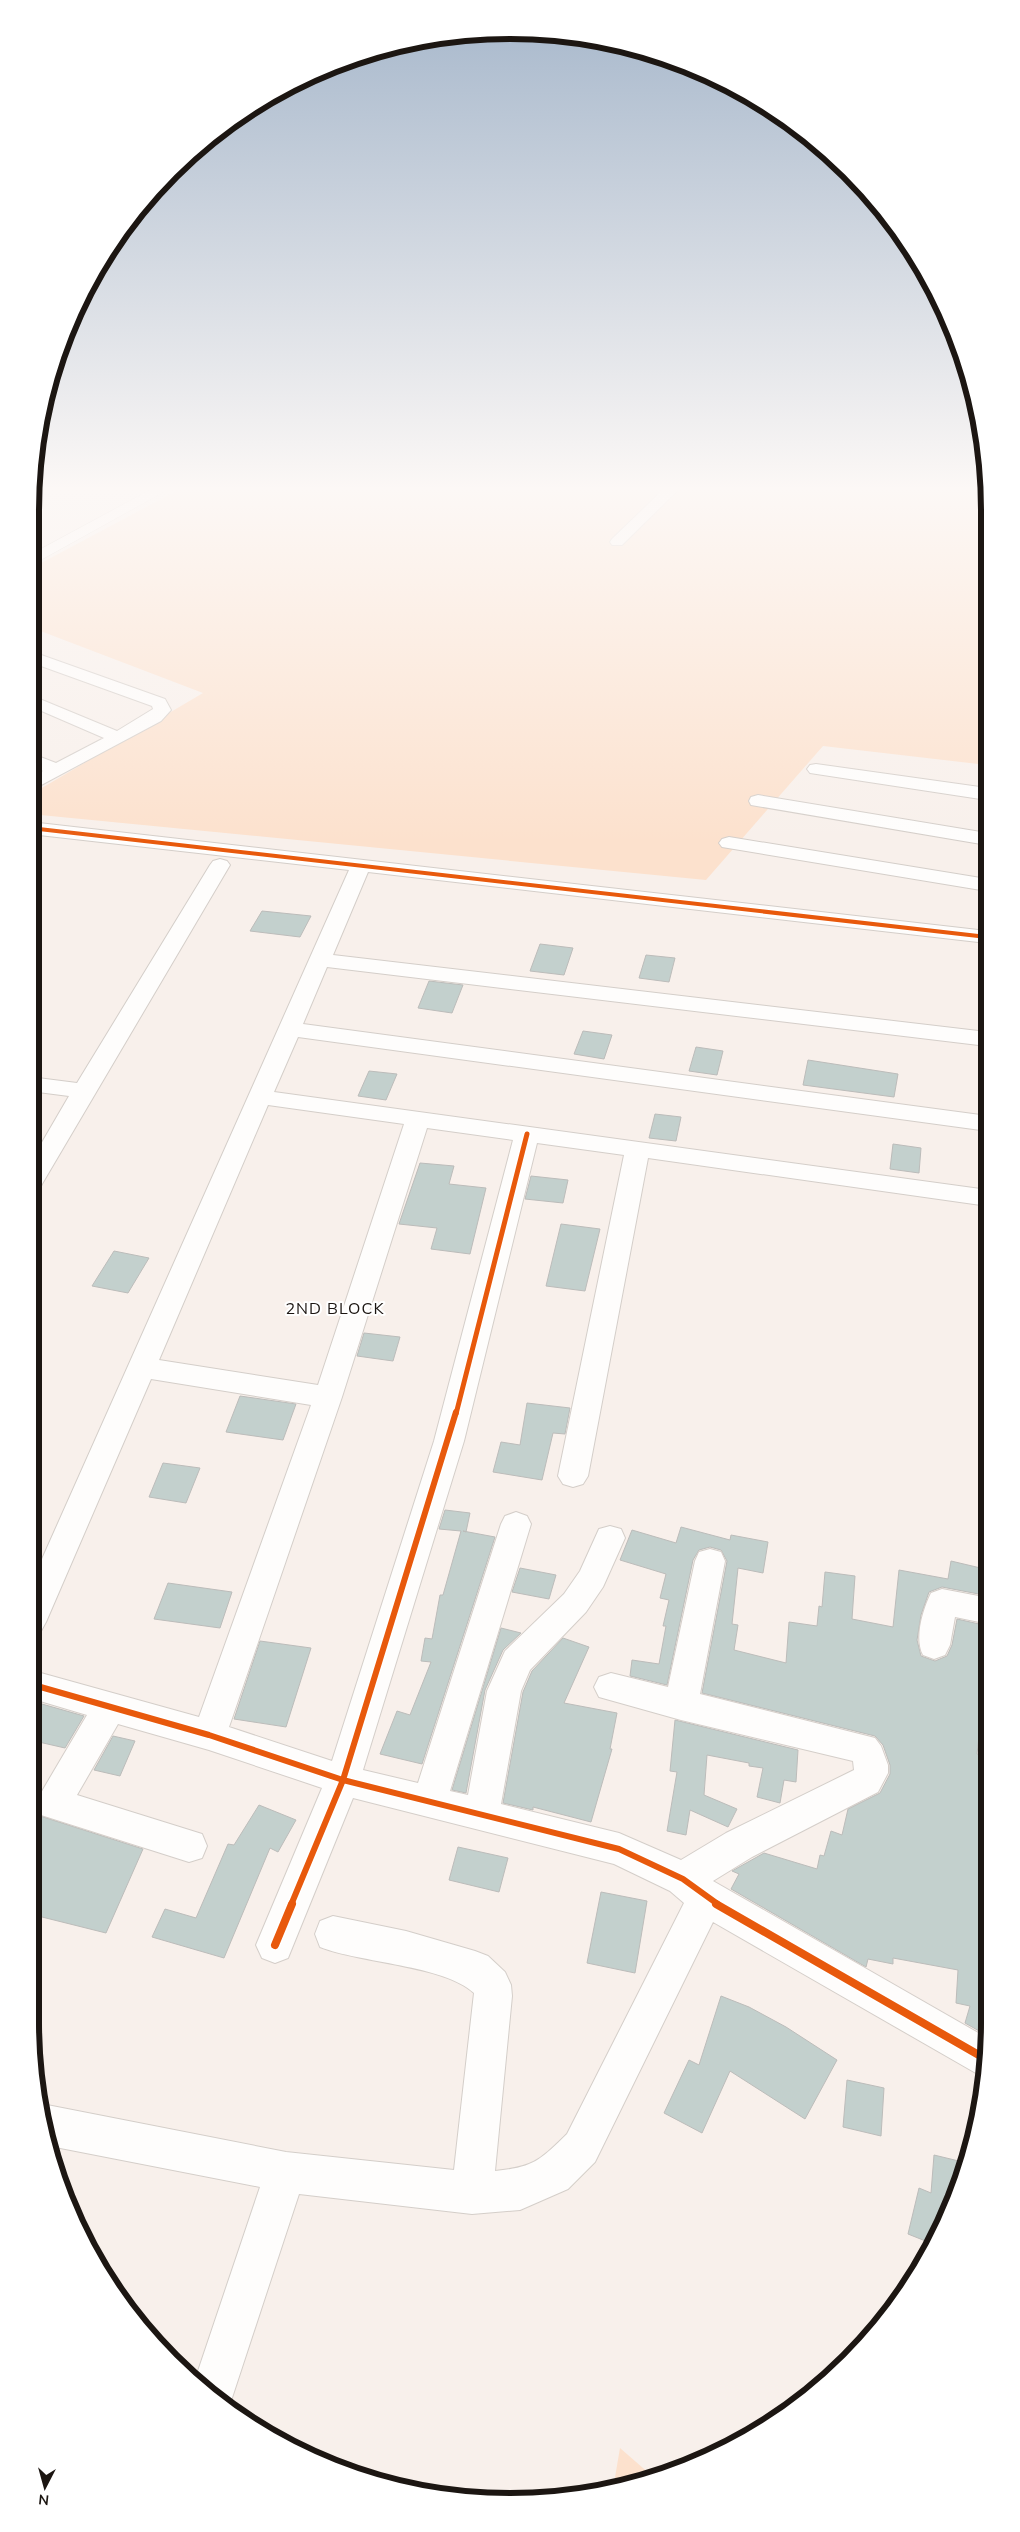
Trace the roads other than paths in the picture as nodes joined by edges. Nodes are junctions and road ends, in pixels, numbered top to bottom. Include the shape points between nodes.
1 (39, 659) edge
2 (39, 704) edge
3 (117, 737) junction
4 (39, 762) edge
5 (816, 769) dead end
6 (56, 770) junction
7 (39, 780) edge
8 (981, 793) edge
9 (758, 801) dead end
10 (39, 829) edge
11 (981, 838) edge
12 (730, 843) dead end
13 (39, 845) edge
14 (220, 865) junction
15 (358, 873) junction
16 (981, 883) edge
17 (981, 936) edge
18 (981, 951) edge
19 (321, 960) junction
20 (291, 1029) junction
21 (981, 1038) edge
22 (39, 1085) edge
23 (84, 1091) junction
24 (261, 1097) junction
25 (418, 1119) junction
26 (981, 1123) edge
27 (527, 1134) junction
28 (637, 1150) junction
29 (39, 1152) edge
30 (981, 1197) edge
31 (142, 1367) junction
32 (328, 1396) junction
33 (573, 1476) dead end
34 (516, 1524) dead end
35 (610, 1538) dead end
36 (710, 1561) dead end
37 (39, 1602) edge
38 (981, 1609) edge
39 (934, 1645) dead end
40 (39, 1687) edge
41 (611, 1687) dead end
42 (681, 1706) junction
43 (110, 1707) junction
44 (209, 1735) junction
45 (343, 1780) junction
46 (430, 1802) junction
47 (482, 1814) junction
48 (189, 1846) dead end
49 (694, 1888) junction
50 (333, 1934) dead end
51 (275, 1945) dead end
52 (980, 2056) edge
53 (51, 2126) edge
54 (286, 2172) junction
55 (472, 2193) junction
56 (214, 2388) edge

1 - 3 street via 159,703 162,710 155,717
2 - 3 street
3 - 6 street
4 - 6 street
5 - 8 street
6 - 7 street
9 - 11 street
10 - 15 street
12 - 16 street
13 - 14 street
14 - 15 street
14 - 23 street
15 - 17 street
15 - 18 street
15 - 19 street
19 - 20 street
19 - 21 street
20 - 24 street
20 - 26 street
22 - 23 street
23 - 29 street
24 - 25 street
24 - 31 street
25 - 27 street
25 - 32 street
27 - 28 street
27 - 45 street via 449,1441
28 - 30 street
28 - 33 street
31 - 32 street
31 - 37 street
32 - 44 street
34 - 46 street
35 - 47 street via 592,1578 575,1603 524,1653 508,1680
36 - 42 street
38 - 39 street via 942,1602
40 - 43 street
41 - 42 street
42 - 49 street via 863,1749 871,1760 872,1769 866,1781 739,1845
43 - 44 street
43 - 48 street via 53,1804
44 - 45 street
45 - 46 street
45 - 51 street
46 - 47 street
47 - 49 street via 619,1849
49 - 52 street
49 - 55 street via 581,2148 554,2175 520,2189
50 - 55 street via 406,1949 476,1969 492,1985
53 - 54 street
54 - 55 street
54 - 56 street

